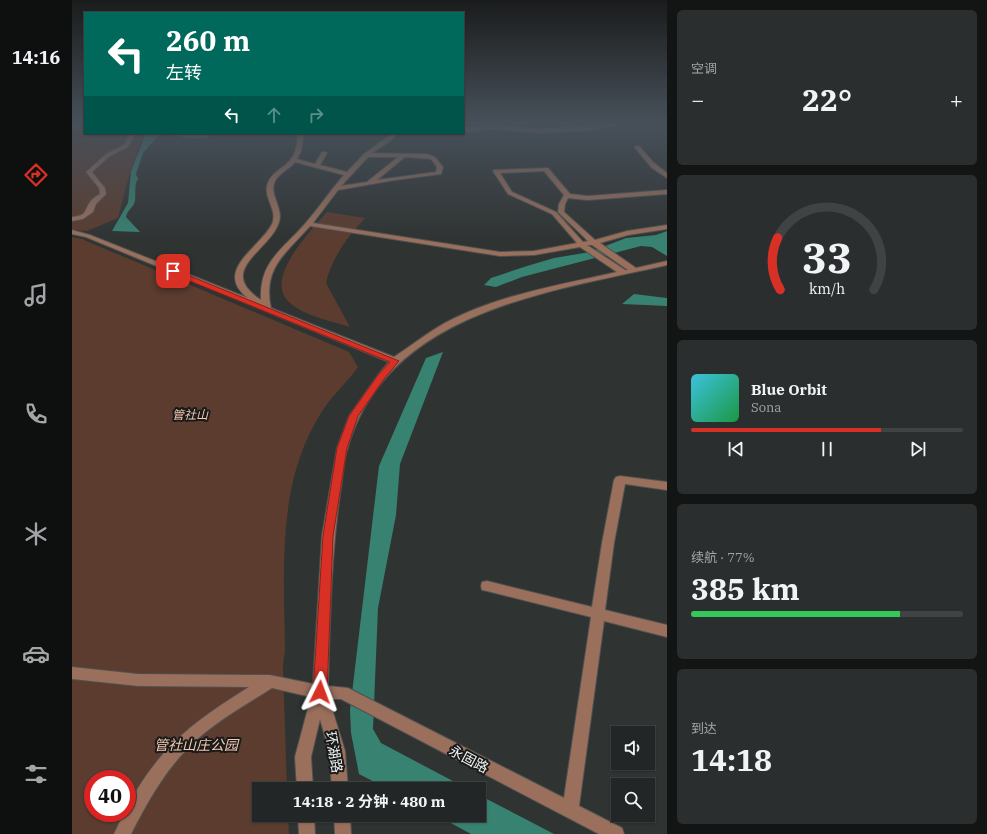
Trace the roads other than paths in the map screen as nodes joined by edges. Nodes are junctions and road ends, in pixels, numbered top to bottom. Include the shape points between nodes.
1 (98, 163) edge
2 (290, 163) edge
3 (305, 163) edge
4 (318, 163) edge
5 (359, 163) edge
6 (394, 163) edge
7 (437, 163) edge
8 (650, 163) edge
9 (316, 166) junction
10 (348, 174) junction
11 (667, 176) edge
12 (368, 184) junction
13 (337, 188) junction
14 (667, 192) edge
15 (566, 196) junction
16 (562, 204) junction
17 (537, 205) junction
18 (557, 213) junction
19 (72, 219) edge
20 (308, 224) junction
21 (667, 227) edge
22 (72, 232) edge
23 (593, 242) junction
24 (582, 244) junction
25 (667, 263) edge
26 (634, 270) junction
27 (622, 272) junction
28 (264, 286) junction
29 (226, 293) junction
30 (248, 294) junction
31 (267, 308) junction
32 (395, 361) junction
33 (667, 486) edge
34 (487, 586) dead end
35 (600, 615) junction
36 (667, 631) edge
37 (72, 673) edge
38 (270, 681) junction
39 (320, 692) junction
40 (305, 782) edge
41 (339, 782) edge
42 (570, 811) junction
43 (306, 822) edge
44 (342, 822) edge
45 (122, 834) edge
46 (307, 834) edge
47 (343, 834) edge
48 (616, 834) edge

1 - 19 street via 89,172 102,188 103,194 93,201 91,211 87,215
2 - 30 street via 275,175 270,189 278,213 276,221 266,238 249,253 244,262 239,279 241,287
3 - 9 street
4 - 9 street
5 - 10 street
6 - 12 street
7 - 12 street via 440,167 439,173
8 - 11 street
9 - 10 street
10 - 13 street
12 - 13 street
13 - 20 street
14 - 15 street via 588,198
15 - 16 street
15 - 17 street via 546,169 496,172 510,193
16 - 17 street
16 - 18 street
17 - 18 street
18 - 23 street
18 - 24 street
20 - 24 street via 500,254 534,253
20 - 28 street via 276,259
21 - 23 street via 627,233
22 - 29 street via 88,236
23 - 24 street
23 - 26 street
24 - 27 street
25 - 26 street, 环湖路
26 - 27 street, 环湖路
27 - 32 street, 环湖路 via 492,306 448,325
28 - 30 street
28 - 31 street
29 - 30 street
29 - 31 street
30 - 31 street
31 - 32 street
32 - 39 street, 环湖路 via 354,416 342,448 328,536
33 - 35 street via 620,480 608,544
34 - 35 street
35 - 36 street
35 - 42 street
37 - 38 street, 永固路 via 138,680
38 - 39 street, 永固路
38 - 45 street via 208,723 175,751 145,791
39 - 40 street, 环湖路 via 303,757
39 - 41 street, 环湖路 via 337,751
39 - 42 street, 永固路 via 343,693
42 - 48 street, 永固路
43 - 46 street
44 - 47 street

